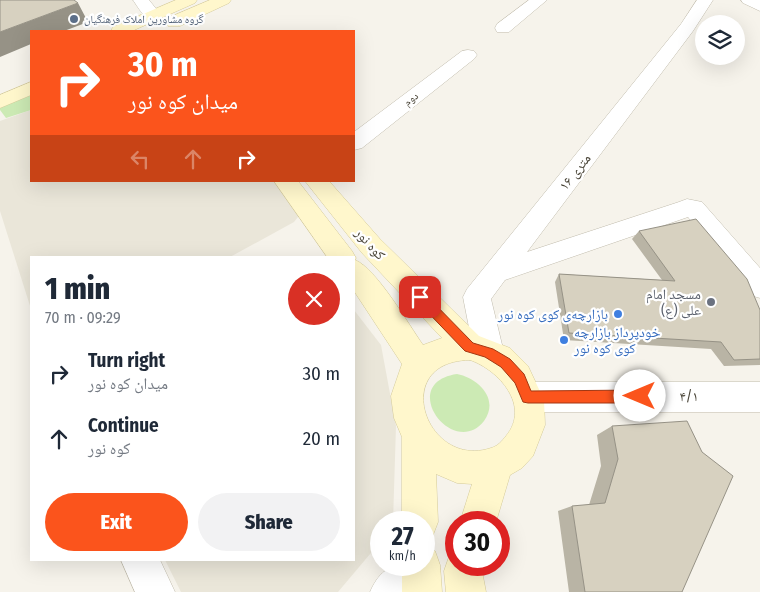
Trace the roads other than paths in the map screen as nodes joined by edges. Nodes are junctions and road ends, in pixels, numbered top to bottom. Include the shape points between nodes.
1 (141, 0) edge
2 (190, 0) edge
3 (223, 0) edge
4 (539, 0) edge
5 (705, 0) edge
6 (749, 0) edge
7 (760, 6) edge
8 (155, 23) edge
9 (182, 28) edge
10 (503, 28) dead end
11 (123, 30) edge
12 (468, 55) dead end
13 (30, 70) edge
14 (0, 83) edge
15 (30, 88) edge
16 (0, 102) edge
17 (355, 142) edge
18 (286, 182) edge
19 (317, 182) edge
20 (341, 256) edge
21 (355, 272) edge
22 (498, 272) junction
23 (760, 287) edge
24 (479, 350) junction
25 (419, 365) junction
26 (528, 397) junction
27 (760, 397) edge
28 (418, 438) junction
29 (496, 464) junction
30 (420, 511) edge
31 (481, 511) edge
32 (140, 561) edge
33 (419, 576) edge
34 (464, 576) edge
35 (155, 592) edge
36 (390, 592) edge
37 (466, 592) edge

1 - 8 street
2 - 8 street
3 - 9 street
4 - 10 street
5 - 22 street, ۱۶ متری
6 - 7 street
8 - 9 street
8 - 11 street
12 - 17 street, دوم
13 - 14 street
15 - 16 street
18 - 20 street, کوه نور
19 - 24 street, کوه نور via 371,246
21 - 25 street
22 - 23 street via 694,208
22 - 24 street, ۱۶ متری via 477,298
24 - 25 street via 451,348 433,354
24 - 26 street via 505,363 519,379
25 - 28 street via 410,381 406,399 409,419
26 - 27 street, ۴/۱
26 - 29 street via 530,418 525,437 513,454
28 - 29 street via 433,454 453,465 474,468
28 - 30 street
29 - 31 street
32 - 35 street
33 - 36 street
34 - 37 street

